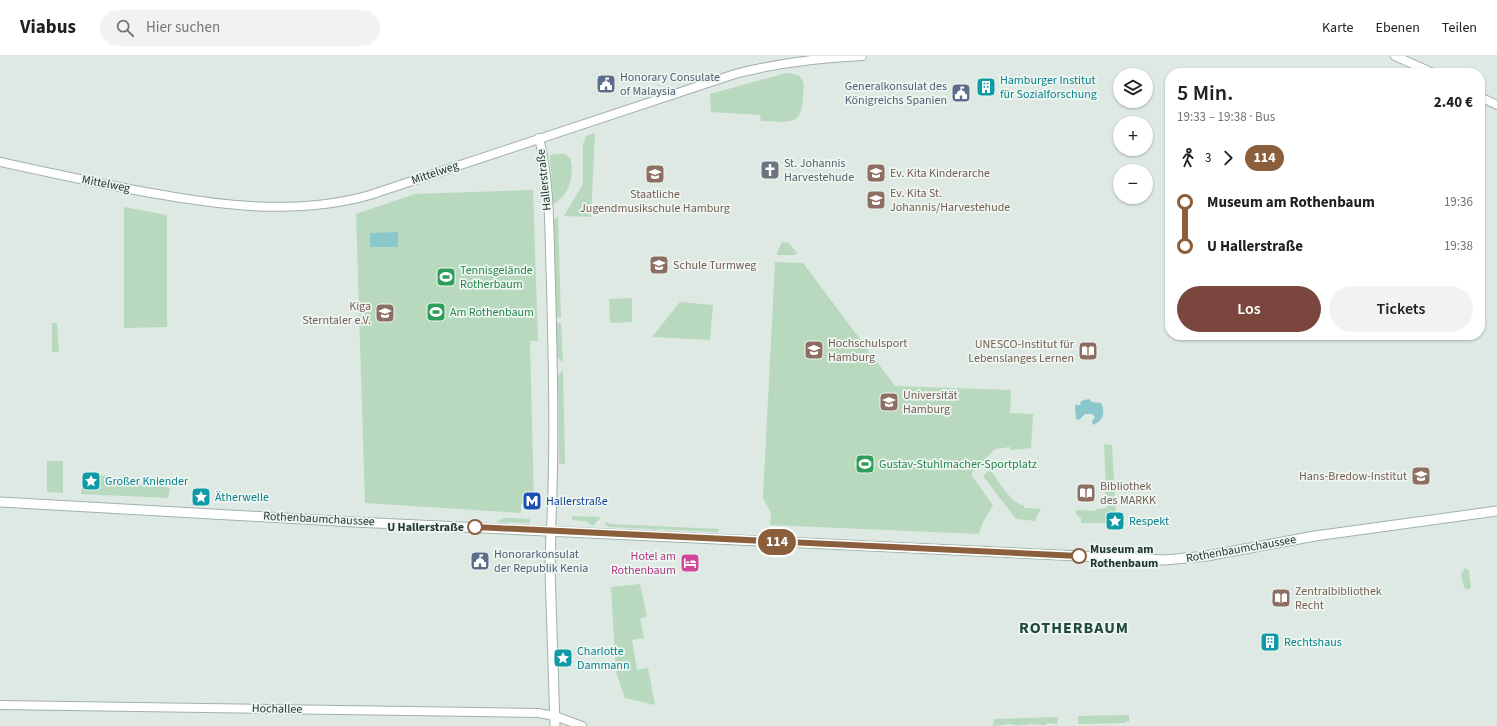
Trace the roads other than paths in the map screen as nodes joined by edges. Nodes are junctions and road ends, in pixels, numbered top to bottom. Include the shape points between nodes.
1 (862, 56) edge
2 (1395, 56) edge
3 (1421, 68) edge
4 (1485, 100) edge
5 (1497, 106) edge
6 (539, 138) junction
7 (0, 162) edge
8 (0, 502) edge
9 (1497, 510) edge
10 (551, 530) junction
11 (0, 705) edge
12 (555, 716) junction
13 (555, 726) edge
14 (582, 726) edge

1 - 6 street, Mittelweg via 762,67
2 - 3 street
4 - 5 street
6 - 7 street, Mittelweg via 353,200 296,207 258,207 197,201
6 - 10 street, Hallerstraße via 548,210 553,351
8 - 10 main road, Rothenbaumchaussee via 354,522
9 - 10 main road, Rothenbaumchaussee via 1321,535 1177,560
10 - 12 main road, Hallerstraße
11 - 12 street, Hochallee via 512,712
12 - 13 main road, Hallerstraße
12 - 14 street, Hochallee

